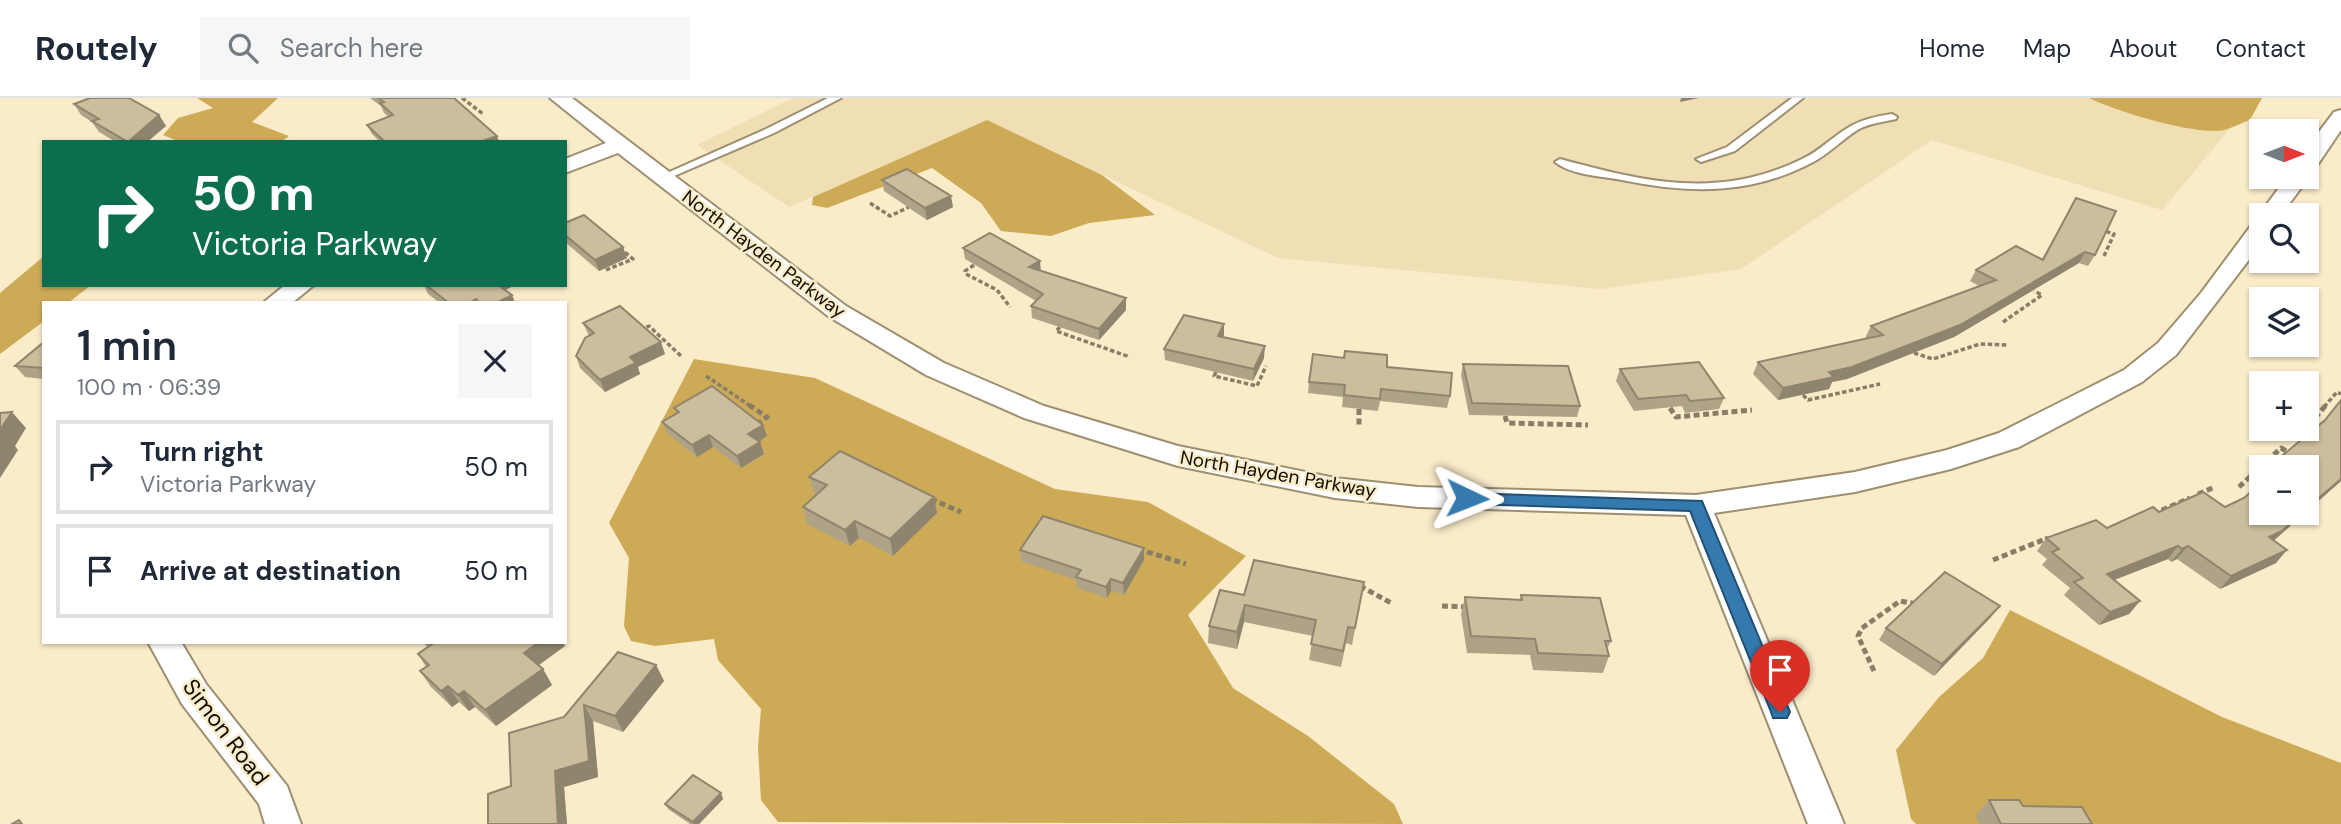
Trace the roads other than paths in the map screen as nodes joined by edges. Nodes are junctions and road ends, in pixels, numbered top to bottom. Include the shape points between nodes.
1 (560, 98) edge
2 (836, 98) edge
3 (1798, 98) edge
4 (2341, 116) edge
5 (1892, 117) dead end
6 (620, 145) junction
7 (2319, 147) edge
8 (1701, 159) dead end
9 (1560, 162) dead end
10 (567, 166) edge
11 (663, 177) junction
12 (2249, 245) edge
13 (299, 287) edge
14 (278, 301) edge
15 (1696, 505) junction
16 (165, 644) edge
17 (283, 824) edge
18 (1826, 824) edge

1 - 6 street, North Hayden Parkway
2 - 11 lane
3 - 8 lane via 1731,149
4 - 7 street
5 - 9 lane via 1850,128 1812,159 1769,179 1722,189 1671,188
6 - 10 street
6 - 11 street, North Hayden Parkway
11 - 15 street, North Hayden Parkway via 860,327 934,369 1034,412 1112,438 1335,488 1418,497
12 - 15 street, North Hayden Parkway via 2166,349 2133,376 2009,440 1855,482
13 - 14 street
15 - 18 street
16 - 17 street, Simon Road via 194,694 274,797

